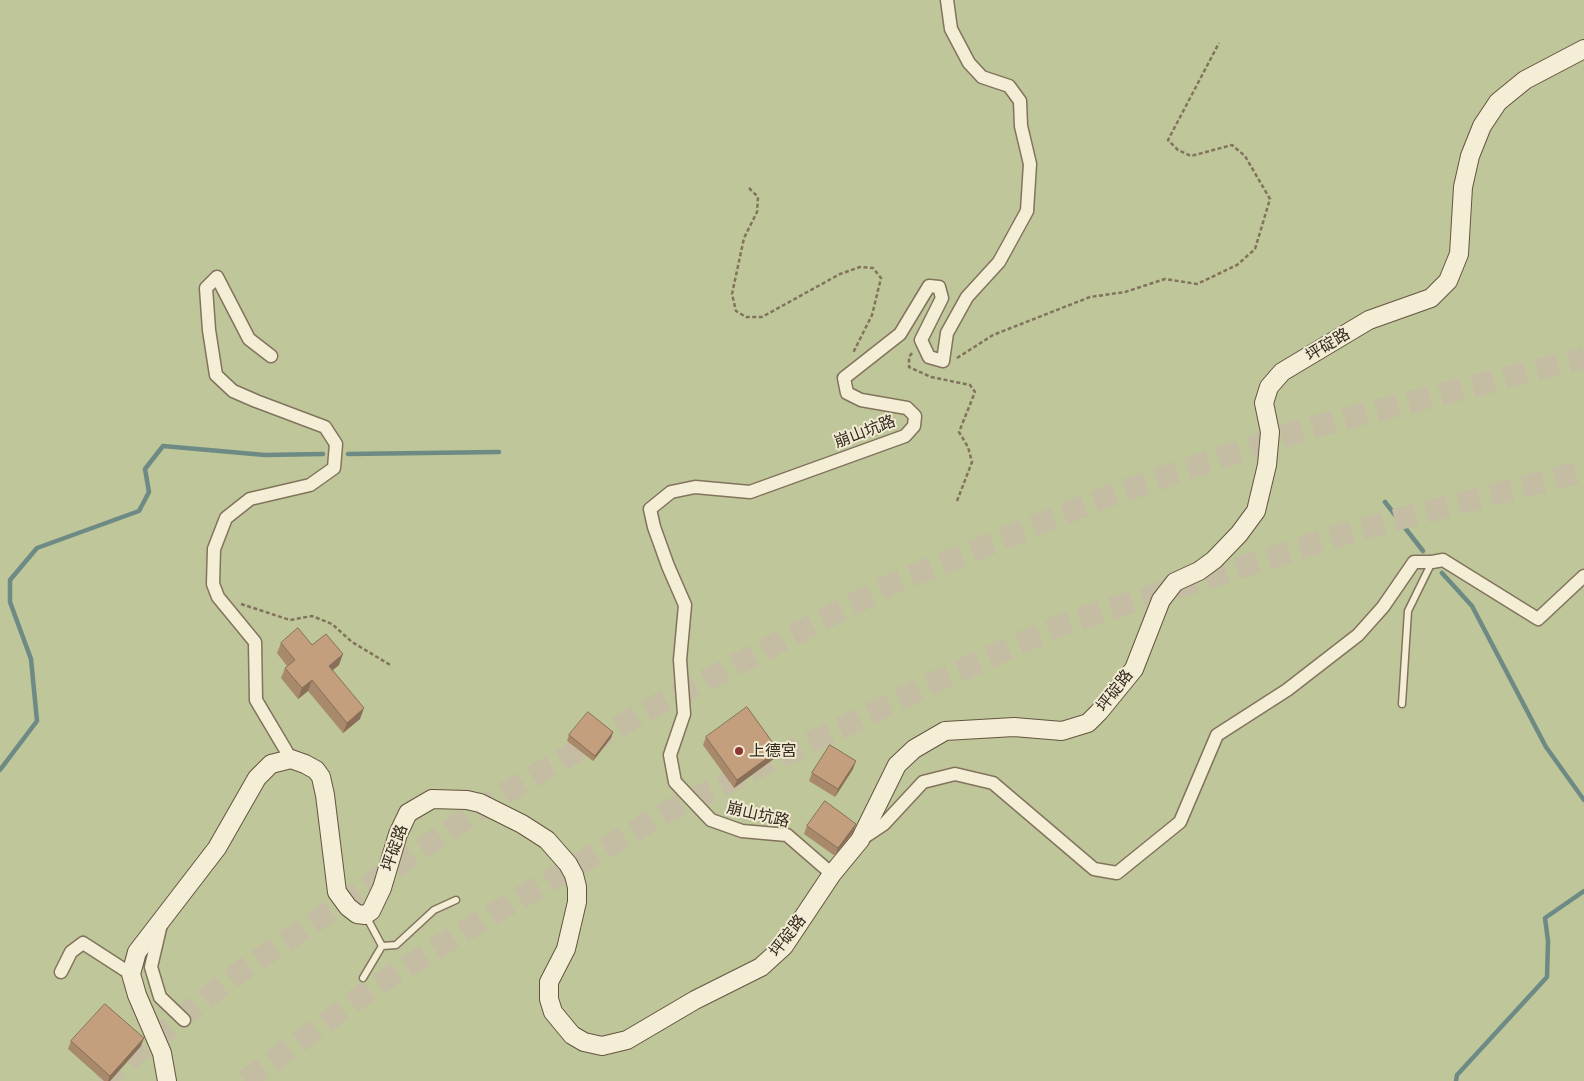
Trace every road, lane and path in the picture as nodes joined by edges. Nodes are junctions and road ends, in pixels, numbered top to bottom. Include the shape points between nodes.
1 (947, 0) edge
2 (1219, 43) dead end
3 (1584, 49) edge
4 (749, 188) dead end
5 (921, 340) junction
6 (271, 356) dead end
7 (943, 361) junction
8 (844, 378) junction
9 (957, 501) dead end
10 (1432, 562) junction
11 (1584, 576) edge
12 (218, 597) junction
13 (392, 666) dead end
14 (1402, 704) dead end
15 (291, 759) junction
16 (860, 840) junction
17 (832, 874) junction
18 (456, 900) dead end
19 (365, 915) junction
20 (162, 920) junction
21 (382, 946) junction
22 (61, 972) dead end
23 (131, 974) junction
24 (363, 978) dead end
25 (184, 1020) dead end
26 (166, 1081) edge

1 - 7 street via 951,29 969,62 982,77 1009,86 1020,101 1021,126 1030,164 1027,211 999,262 967,297 947,333
2 - 7 path via 1168,140 1191,156 1232,145 1245,156 1270,199 1255,249 1237,264 1197,284 1165,279 1125,292 1090,297 993,335 960,357
3 - 16 main road, 坪碇路 via 1525,80 1498,102 1482,126 1470,156 1459,254 1448,281 1431,298 1369,320 1282,372 1269,387 1264,403 1270,432 1267,465 1256,511 1214,560 1175,582 1161,600 1134,669 1099,712 1088,723 1062,731 1014,727 945,731 914,749 897,765
4 - 8 path via 758,197 757,212 744,238 732,294 736,311 746,317 762,317 840,274 860,267 874,268 880,278 872,315
5 - 7 street via 930,357
5 - 8 street via 942,298 940,287 929,286 900,334
5 - 9 path via 909,357 909,367 931,377 970,384 975,392 959,432 972,462
6 - 12 street via 249,339 217,277 206,288 216,374 234,391 326,427 336,444 334,468 310,486 250,500 226,518 214,549 213,584
8 - 17 street, 崩山坑路 via 847,393 861,400 907,408 915,416 914,426 905,436 750,492 695,487 671,492 650,509 668,566 685,605 680,660 684,714 670,755 675,782 711,820 742,831 788,836
10 - 11 street via 1443,560 1538,619
10 - 14 lane via 1408,612
10 - 16 street via 1414,562 1383,608 1358,635 1287,690 1217,735 1180,822 1117,873 1094,869 993,783 955,774 924,782 884,824
12 - 13 path via 290,620 312,616 332,624 352,642
12 - 15 street via 256,642 256,700
15 - 19 main road via 311,767 321,777 337,892 348,907 357,914
15 - 20 main road via 271,764 257,778 217,848
16 - 17 main road, 坪碇路
17 - 19 main road, 坪碇路 via 784,946 761,967 695,1000 627,1040 602,1046 572,1035 553,1012 549,982 566,949 577,902 577,887 568,864 547,840 522,824 468,800 432,799 423,803 408,813 375,905
18 - 21 lane via 434,910 396,945
19 - 21 lane
20 - 23 main road via 137,952
20 - 25 street via 151,967 160,997
21 - 24 lane
22 - 23 street via 71,952 83,943
23 - 26 main road via 162,1053

